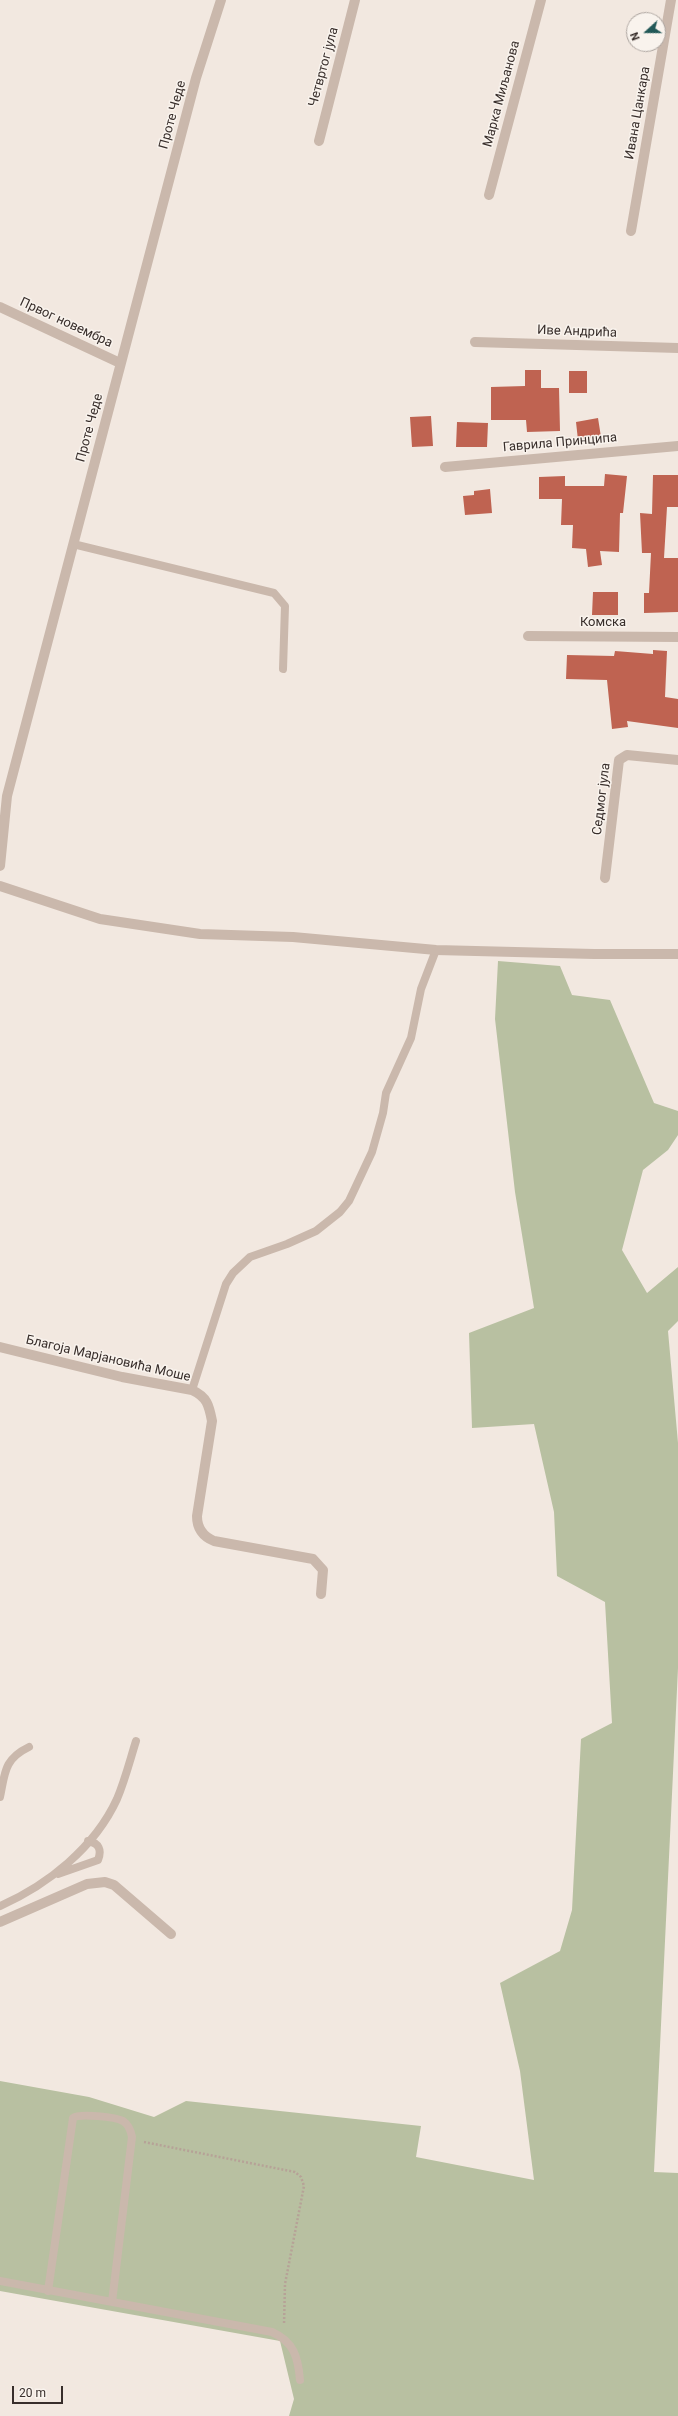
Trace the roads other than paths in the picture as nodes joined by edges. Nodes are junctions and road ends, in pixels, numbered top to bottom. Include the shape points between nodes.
1 (221, 0) edge
2 (355, 0) edge
3 (541, 0) edge
4 (671, 0) edge
5 (319, 141) dead end
6 (489, 196) dead end
7 (631, 231) dead end
8 (0, 307) edge
9 (475, 342) dead end
10 (678, 348) edge
11 (120, 364) junction
12 (678, 446) edge
13 (445, 466) dead end
14 (73, 544) junction
15 (528, 636) dead end
16 (678, 637) edge
17 (283, 669) dead end
18 (678, 760) edge
19 (0, 862) edge
20 (605, 878) dead end
21 (0, 886) edge
22 (436, 950) junction
23 (678, 954) edge
24 (0, 1347) edge
25 (192, 1390) junction
26 (320, 1594) dead end
27 (136, 1741) dead end
28 (29, 1747) dead end
29 (0, 1797) edge
30 (88, 1841) junction
31 (53, 1875) junction
32 (0, 1906) edge
33 (0, 1922) edge
34 (171, 1934) dead end
35 (0, 2281) edge
36 (48, 2290) junction
37 (112, 2302) junction
38 (300, 2380) dead end

1 - 11 street, Проте Чеде via 196,78
2 - 5 street, Четвртог јула
3 - 6 street, Марка Миљанова
4 - 7 street, Ивана Цанкара
8 - 11 street, Првог новембра
9 - 10 street, Иве Андрића
11 - 14 street, Проте Чеде
12 - 13 street, Гаврила Принципа
14 - 17 lane via 274,593 285,606
14 - 19 street, Проте Чеде via 7,796
15 - 16 street, Комска
18 - 20 street, Седмог јула via 627,755 619,760
21 - 22 street via 100,919 139,926 200,934 293,937
22 - 23 street
22 - 25 lane via 422,989 411,1038 388,1088 376,1140 356,1188 340,1212 316,1231 250,1257 232,1273 226,1284
24 - 25 street, Благоја Марјановића Моше via 122,1378
25 - 26 street, Благоја Марјановића Моше via 203,1395 212,1420 197,1516 199,1528 207,1538 214,1541 313,1559 322,1570
27 - 30 lane via 117,1799 102,1825
28 - 29 lane via 14,1756 7,1765
30 - 31 lane
30 - 31 lane via 93,1842 100,1850 98,1860
31 - 32 lane via 17,1899
33 - 34 street via 88,1884 105,1882 114,1885
35 - 36 lane
36 - 37 lane
36 - 37 lane via 73,2118 79,2114 121,2120 128,2126 132,2140
37 - 38 lane via 272,2332 284,2338 295,2353

